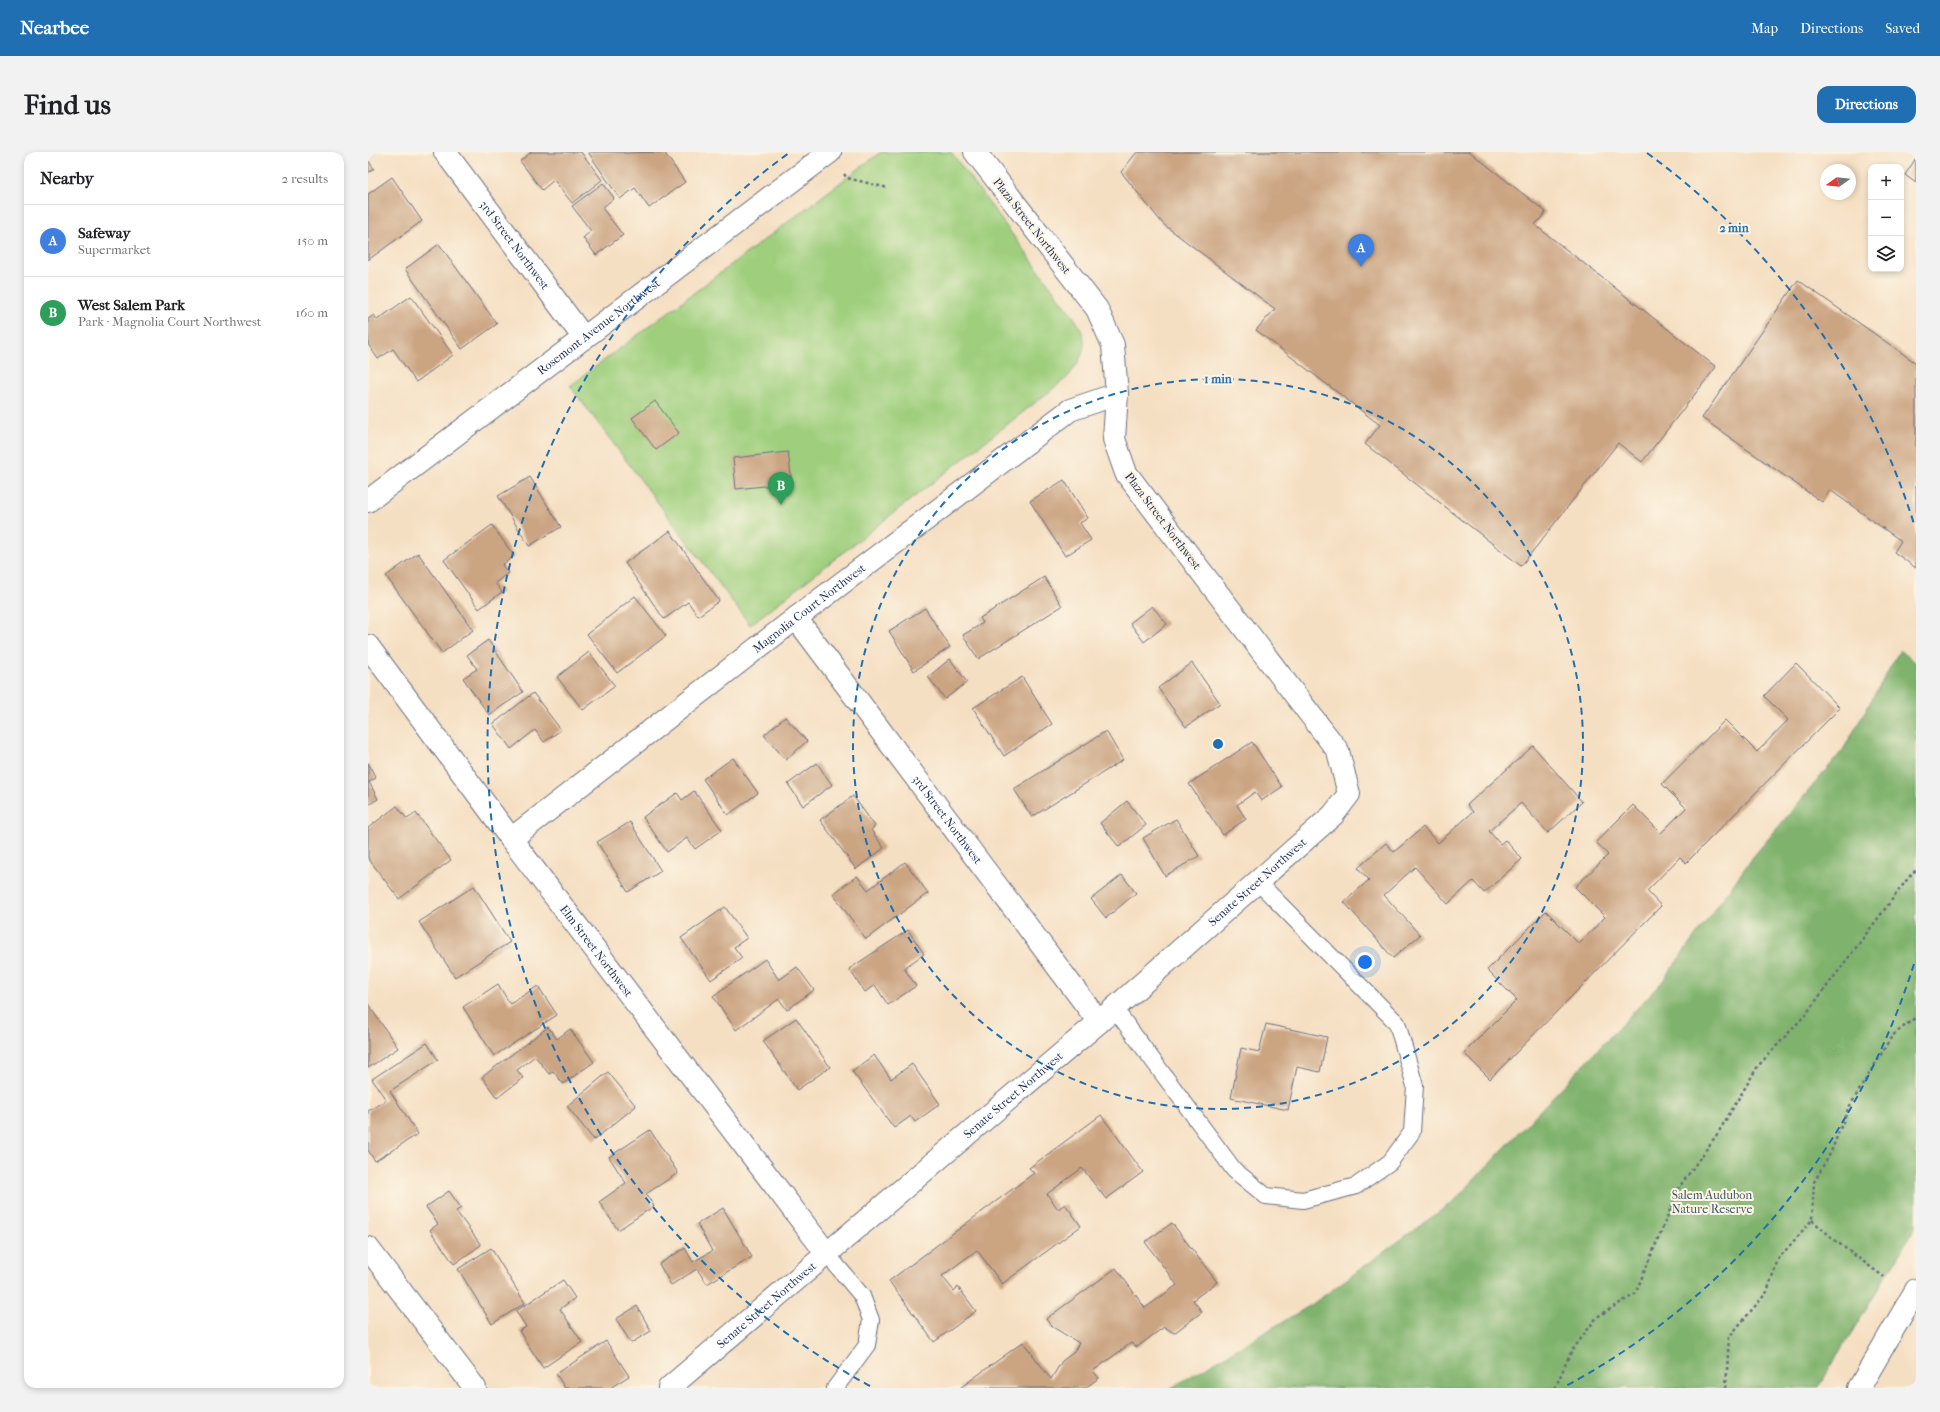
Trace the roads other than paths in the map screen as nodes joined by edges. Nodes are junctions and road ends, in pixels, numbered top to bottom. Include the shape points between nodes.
1 (445, 152) edge
2 (975, 152) edge
3 (829, 153) edge
4 (584, 338) junction
5 (1117, 394) junction
6 (368, 501) edge
7 (796, 618) junction
8 (368, 646) edge
9 (1349, 794) joint
10 (511, 838) junction
11 (1258, 882) junction
12 (1107, 1015) junction
13 (368, 1248) edge
14 (827, 1254) junction
15 (1916, 1290) edge
16 (475, 1388) edge
17 (669, 1388) edge
18 (835, 1388) edge
19 (1859, 1388) edge

1 - 4 street, 3rd Street Northwest
2 - 5 street, Plaza Street Northwest via 1096,309 1113,345
3 - 4 street, Rosemont Avenue Northwest
4 - 6 street, Rosemont Avenue Northwest
5 - 7 street, Magnolia Court Northwest via 1070,410
5 - 9 street, Plaza Street Northwest via 1114,439 1126,473 1338,751
7 - 10 street, Magnolia Court Northwest
7 - 12 street, 3rd Street Northwest
8 - 10 street, Elm Street Northwest
9 - 11 street, Senate Street Northwest via 1334,815
10 - 14 street, Elm Street Northwest
11 - 12 street, Senate Street Northwest
11 - 12 lane via 1397,1023 1415,1086 1412,1132 1390,1162 1356,1186 1303,1200 1266,1196 1234,1170
12 - 14 street, Senate Street Northwest
13 - 16 street
14 - 17 street, Senate Street Northwest
14 - 18 lane via 862,1296 871,1320 867,1345
15 - 19 street

